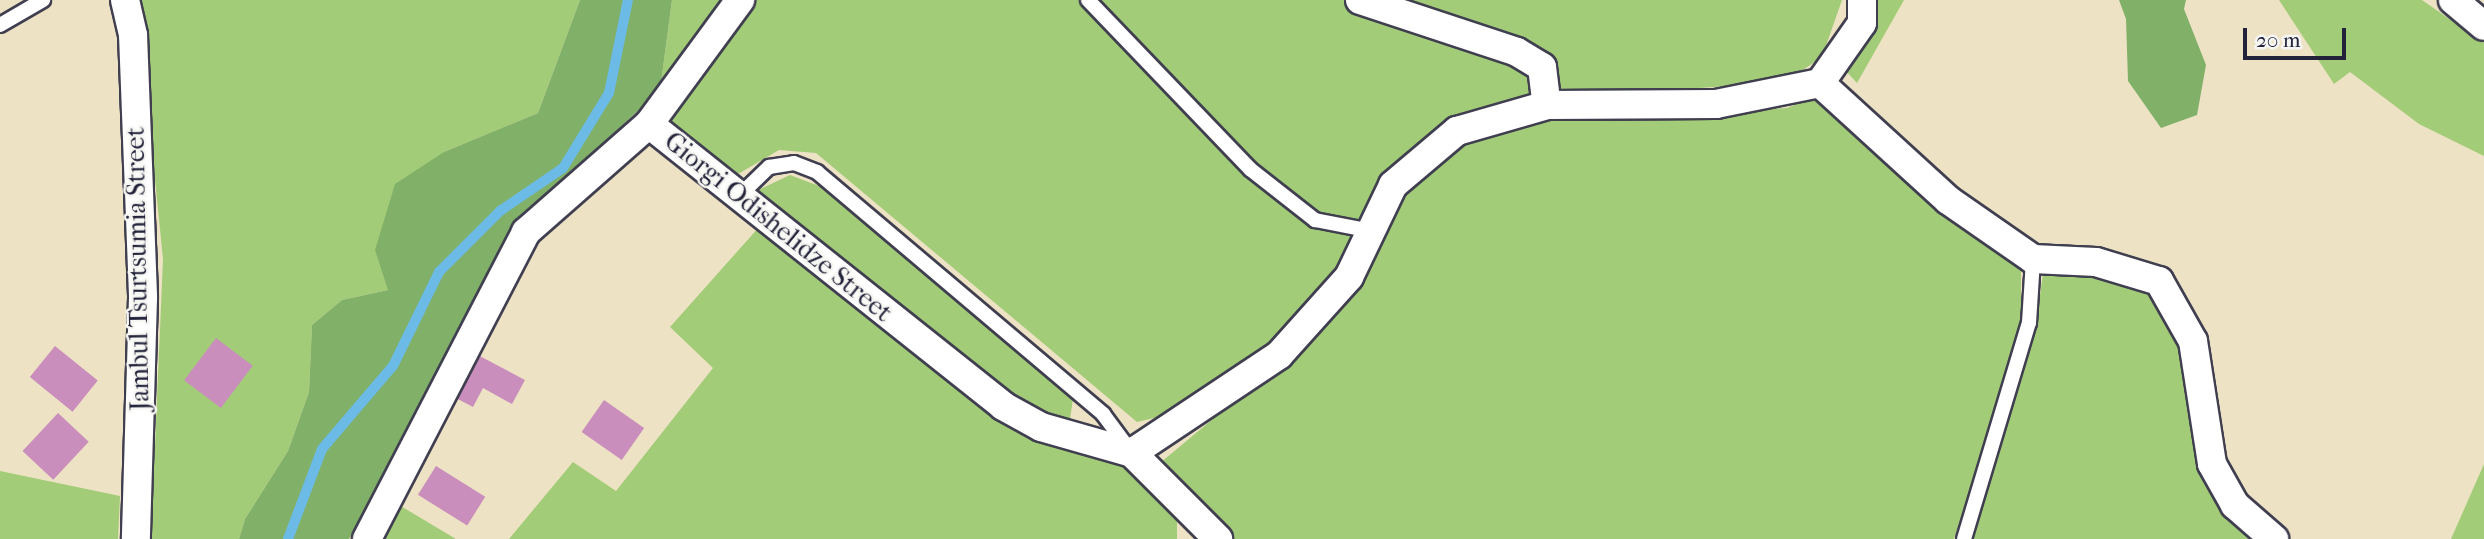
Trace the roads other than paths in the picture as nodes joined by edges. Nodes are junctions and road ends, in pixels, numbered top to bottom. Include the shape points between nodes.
1 (43, 0) edge
2 (125, 0) edge
3 (740, 0) edge
4 (1088, 0) edge
5 (1360, 0) edge
6 (1862, 0) edge
7 (2453, 0) edge
8 (0, 25) edge
9 (2484, 26) edge
10 (1820, 83) junction
11 (1547, 105) junction
12 (649, 124) junction
13 (739, 196) junction
14 (1371, 230) junction
15 (2033, 259) junction
16 (1132, 453) junction
17 (1207, 535) edge
18 (136, 539) edge
19 (367, 539) edge
20 (1964, 539) edge
21 (2274, 539) edge

1 - 8 lane
2 - 18 street, Jambul Tsurtsumia Street via 132,35 143,298
3 - 12 street
4 - 14 lane via 1250,169 1315,220
5 - 11 street via 1517,52 1542,67
6 - 10 street via 1862,23
7 - 9 street
10 - 11 street via 1716,104
10 - 15 street via 1948,201
11 - 14 street via 1457,131 1394,185
12 - 13 street, Giorgi Odishelidze Street
12 - 19 street, Giorgi Odishelidze Street via 526,232
13 - 16 street, Giorgi Odishelidze Street via 1003,405 1041,428
13 - 16 lane via 769,167 794,163 817,172 1103,414
14 - 16 street via 1349,277 1279,355
15 - 20 lane via 2029,323
15 - 21 street via 2096,262 2160,281 2193,341 2212,464 2235,505
16 - 17 street, Giorgi Odishelidze Street

